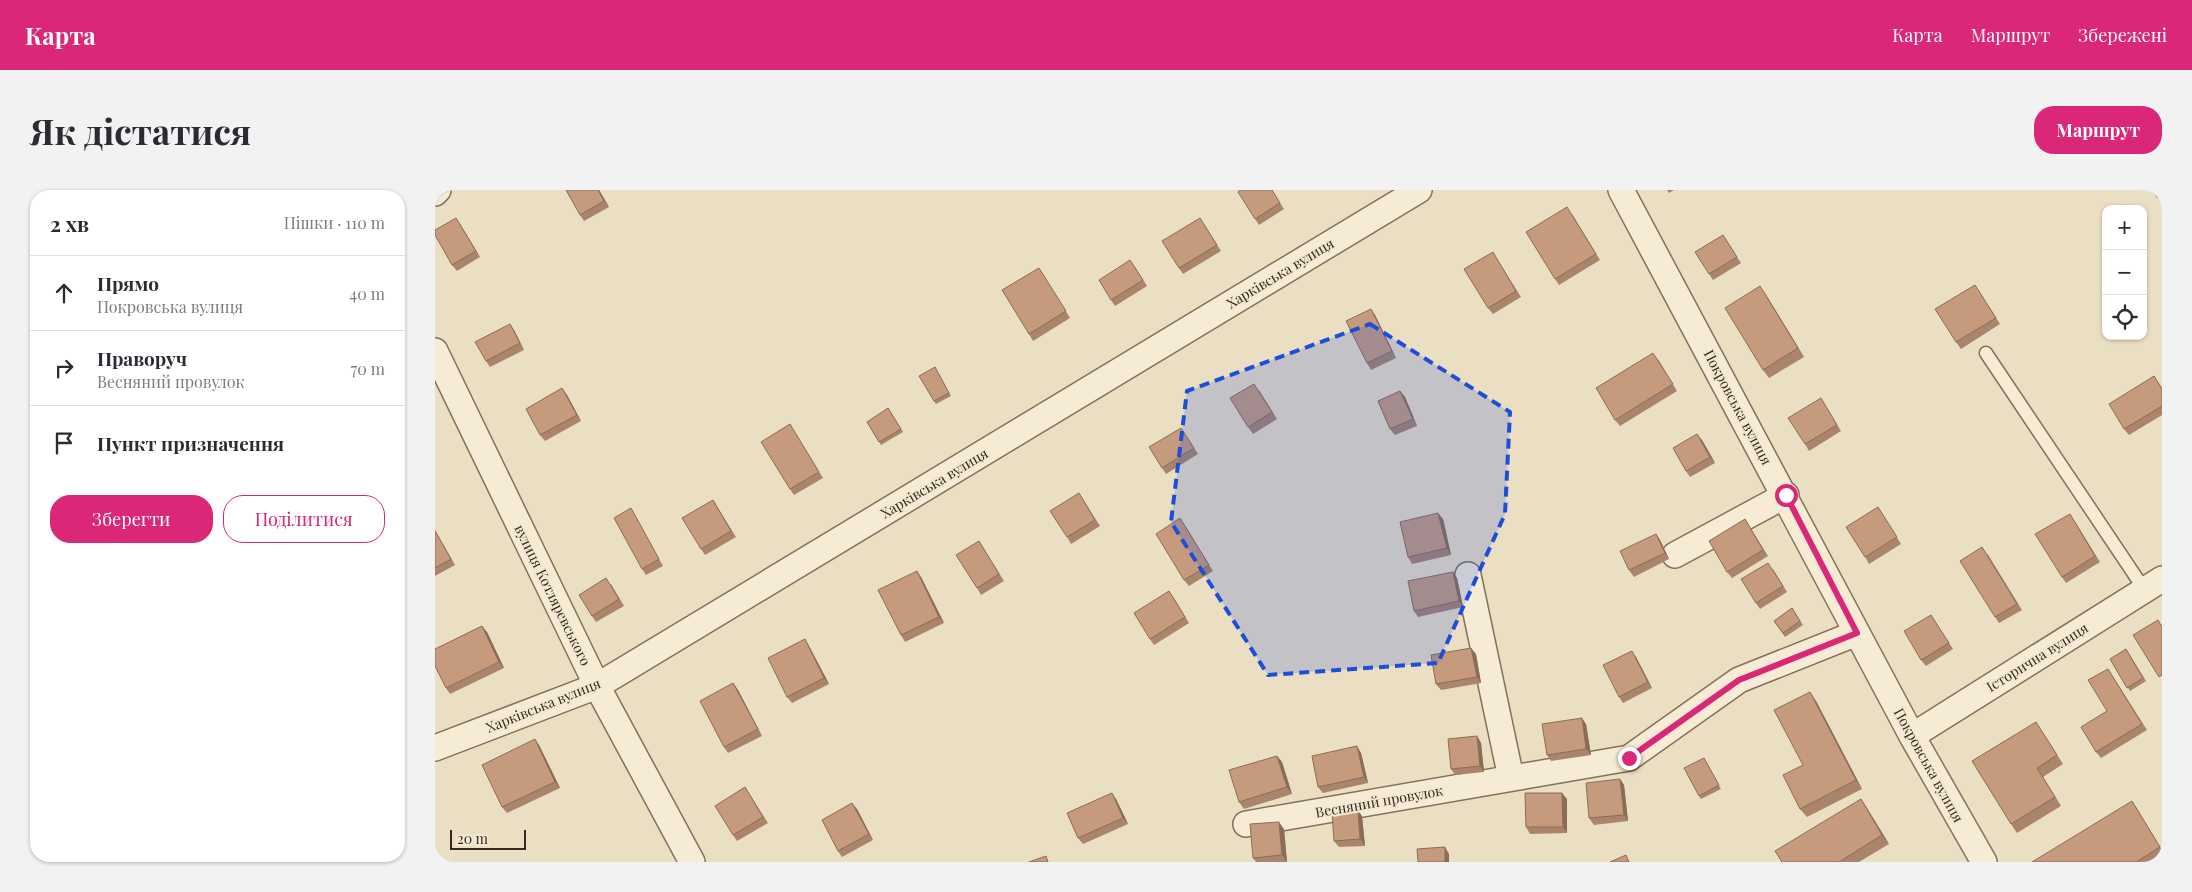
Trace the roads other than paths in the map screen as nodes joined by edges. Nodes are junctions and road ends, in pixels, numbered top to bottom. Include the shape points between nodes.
1 (438, 190) edge
2 (1419, 190) edge
3 (1621, 190) edge
4 (435, 193) edge
5 (435, 351) edge
6 (1986, 353) dead end
7 (1786, 495) junction
8 (1675, 555) dead end
9 (1468, 575) dead end
10 (2153, 584) edge
11 (1857, 633) junction
12 (597, 686) junction
13 (1912, 736) junction
14 (435, 748) edge
15 (1511, 778) junction
16 (1247, 824) dead end
17 (692, 862) edge
18 (1984, 862) edge

1 - 4 street
2 - 12 street, Харківська вулиця
3 - 7 street, Покровська вулиця
5 - 12 street, вулиця Котляревського
6 - 10 lane
7 - 8 street
7 - 11 street, Покровська вулиця
9 - 15 street
10 - 13 street, Історична вулиця
11 - 13 street, Покровська вулиця
11 - 15 street, Весняний провулок via 1739,680 1629,758
12 - 14 street, Харківська вулиця
12 - 17 street, вулиця Котляревського
13 - 18 street, Покровська вулиця
15 - 16 street, Весняний провулок

